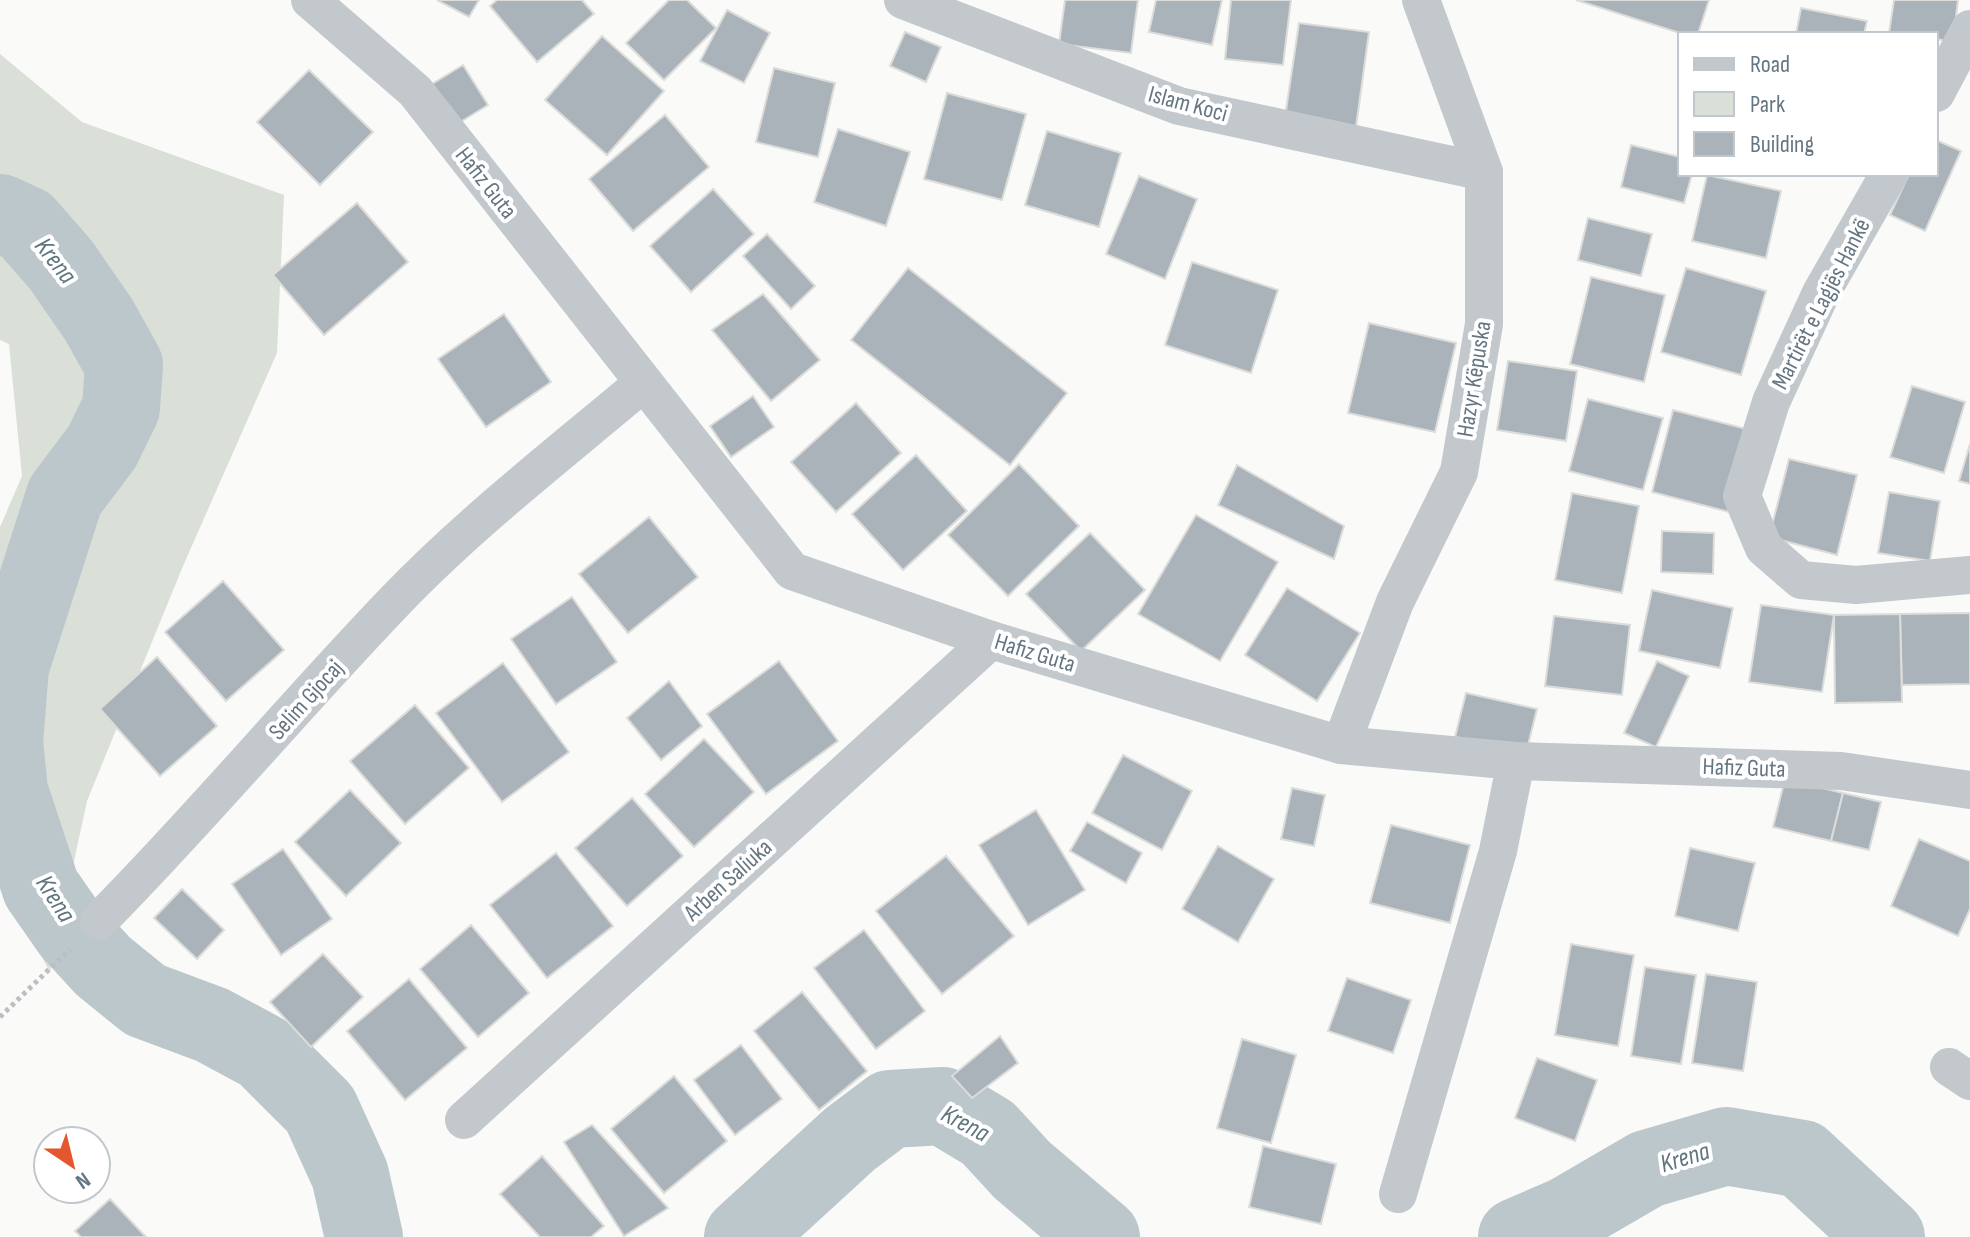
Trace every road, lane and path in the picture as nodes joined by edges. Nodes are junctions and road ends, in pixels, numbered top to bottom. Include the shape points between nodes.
1 (310, 0) edge
2 (903, 0) edge
3 (1421, 0) edge
4 (1970, 29) edge
5 (1938, 89) edge
6 (1484, 172) junction
7 (1888, 176) edge
8 (642, 384) junction
9 (1970, 575) edge
10 (991, 640) junction
11 (1341, 745) junction
12 (1516, 761) junction
13 (1970, 790) edge
14 (99, 921) dead end
15 (65, 954) dead end
16 (0, 1017) edge
17 (464, 1120) dead end
18 (1398, 1194) dead end

1 - 8 street, Hafiz Guta via 415,91
2 - 6 street, Islam Koci via 1179,106
3 - 6 street, Hazyr Këpuska
4 - 5 street
6 - 11 street, Hazyr Këpuska via 1484,324 1459,472 1395,602
7 - 9 street, Martirët e Lagjës Hankë via 1821,293 1771,402 1742,496 1764,548 1801,580 1856,585
8 - 10 street, Hafiz Guta via 792,571
8 - 14 street, Selim Gjocaj via 398,598 187,832
10 - 11 street, Hafiz Guta
10 - 17 street, Arben Saliuka
11 - 12 street, Hafiz Guta
12 - 13 street, Hafiz Guta via 1841,771
12 - 18 street via 1498,851
15 - 16 path

